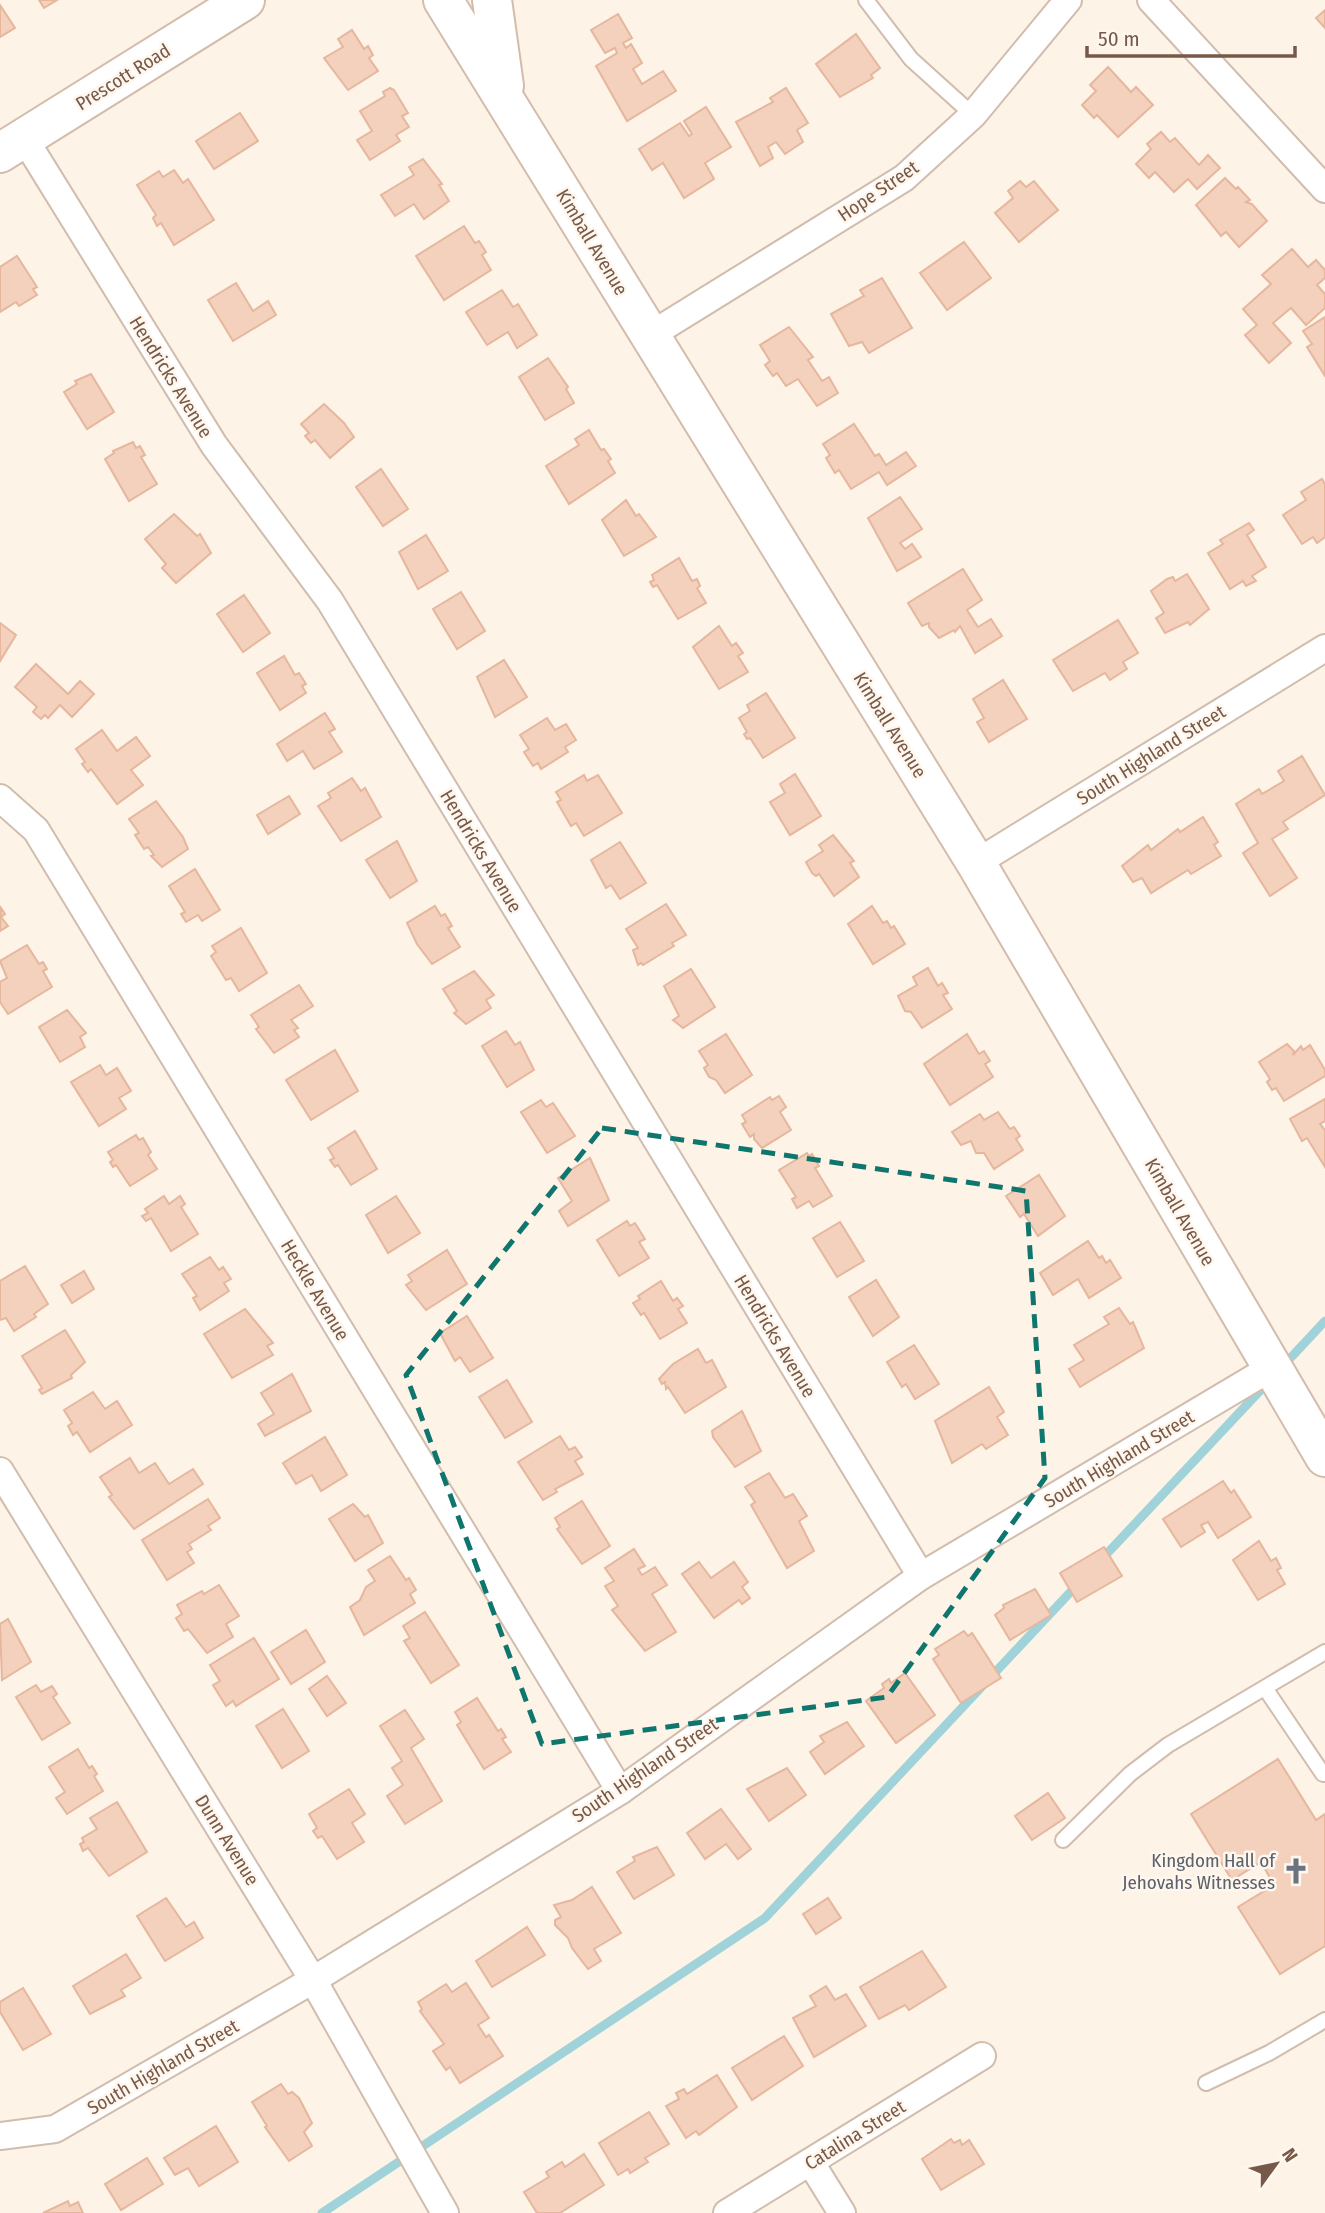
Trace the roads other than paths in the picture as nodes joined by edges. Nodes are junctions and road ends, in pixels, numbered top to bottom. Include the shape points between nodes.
1 (245, 0) edge
2 (443, 0) edge
3 (492, 0) edge
4 (866, 0) edge
5 (1069, 0) edge
6 (1151, 0) edge
7 (506, 98) junction
8 (973, 114) junction
9 (12, 146) edge
10 (1325, 189) edge
11 (649, 336) junction
12 (1325, 648) edge
13 (0, 797) edge
14 (976, 863) junction
15 (1271, 1368) junction
16 (1325, 1457) edge
17 (0, 1471) edge
18 (921, 1576) junction
19 (1325, 1652) edge
20 (1265, 1688) junction
21 (1324, 1774) edge
22 (620, 1791) junction
23 (1063, 1840) dead end
24 (313, 1980) junction
25 (1325, 2020) edge
26 (982, 2056) dead end
27 (1206, 2083) dead end
28 (1, 2136) edge
29 (811, 2163) junction
30 (446, 2213) edge
31 (727, 2213) edge
32 (842, 2213) edge

1 - 9 main road, Prescott Road
2 - 7 main road, Kimball Avenue
3 - 7 main road
4 - 8 lane via 911,59
5 - 8 street, Hope Street
6 - 10 street
7 - 11 main road, Kimball Avenue
8 - 11 street, Hope Street via 904,178
9 - 18 street, Hendricks Avenue via 214,445 337,613
11 - 14 main road, Kimball Avenue
12 - 14 street, South Highland Street
13 - 22 street, Heckle Avenue via 36,830
14 - 15 main road, Kimball Avenue
15 - 16 main road, Kimball Avenue
15 - 18 street, South Highland Street
17 - 24 street, Dunn Avenue
18 - 22 street, South Highland Street
19 - 20 lane
20 - 21 lane
20 - 23 lane via 1168,1745 1130,1774
22 - 24 street, South Highland Street
24 - 28 street, South Highland Street via 55,2129
24 - 30 street, Dunn Avenue
25 - 27 lane
26 - 29 street, Catalina Street
29 - 31 street, Catalina Street
29 - 32 street

